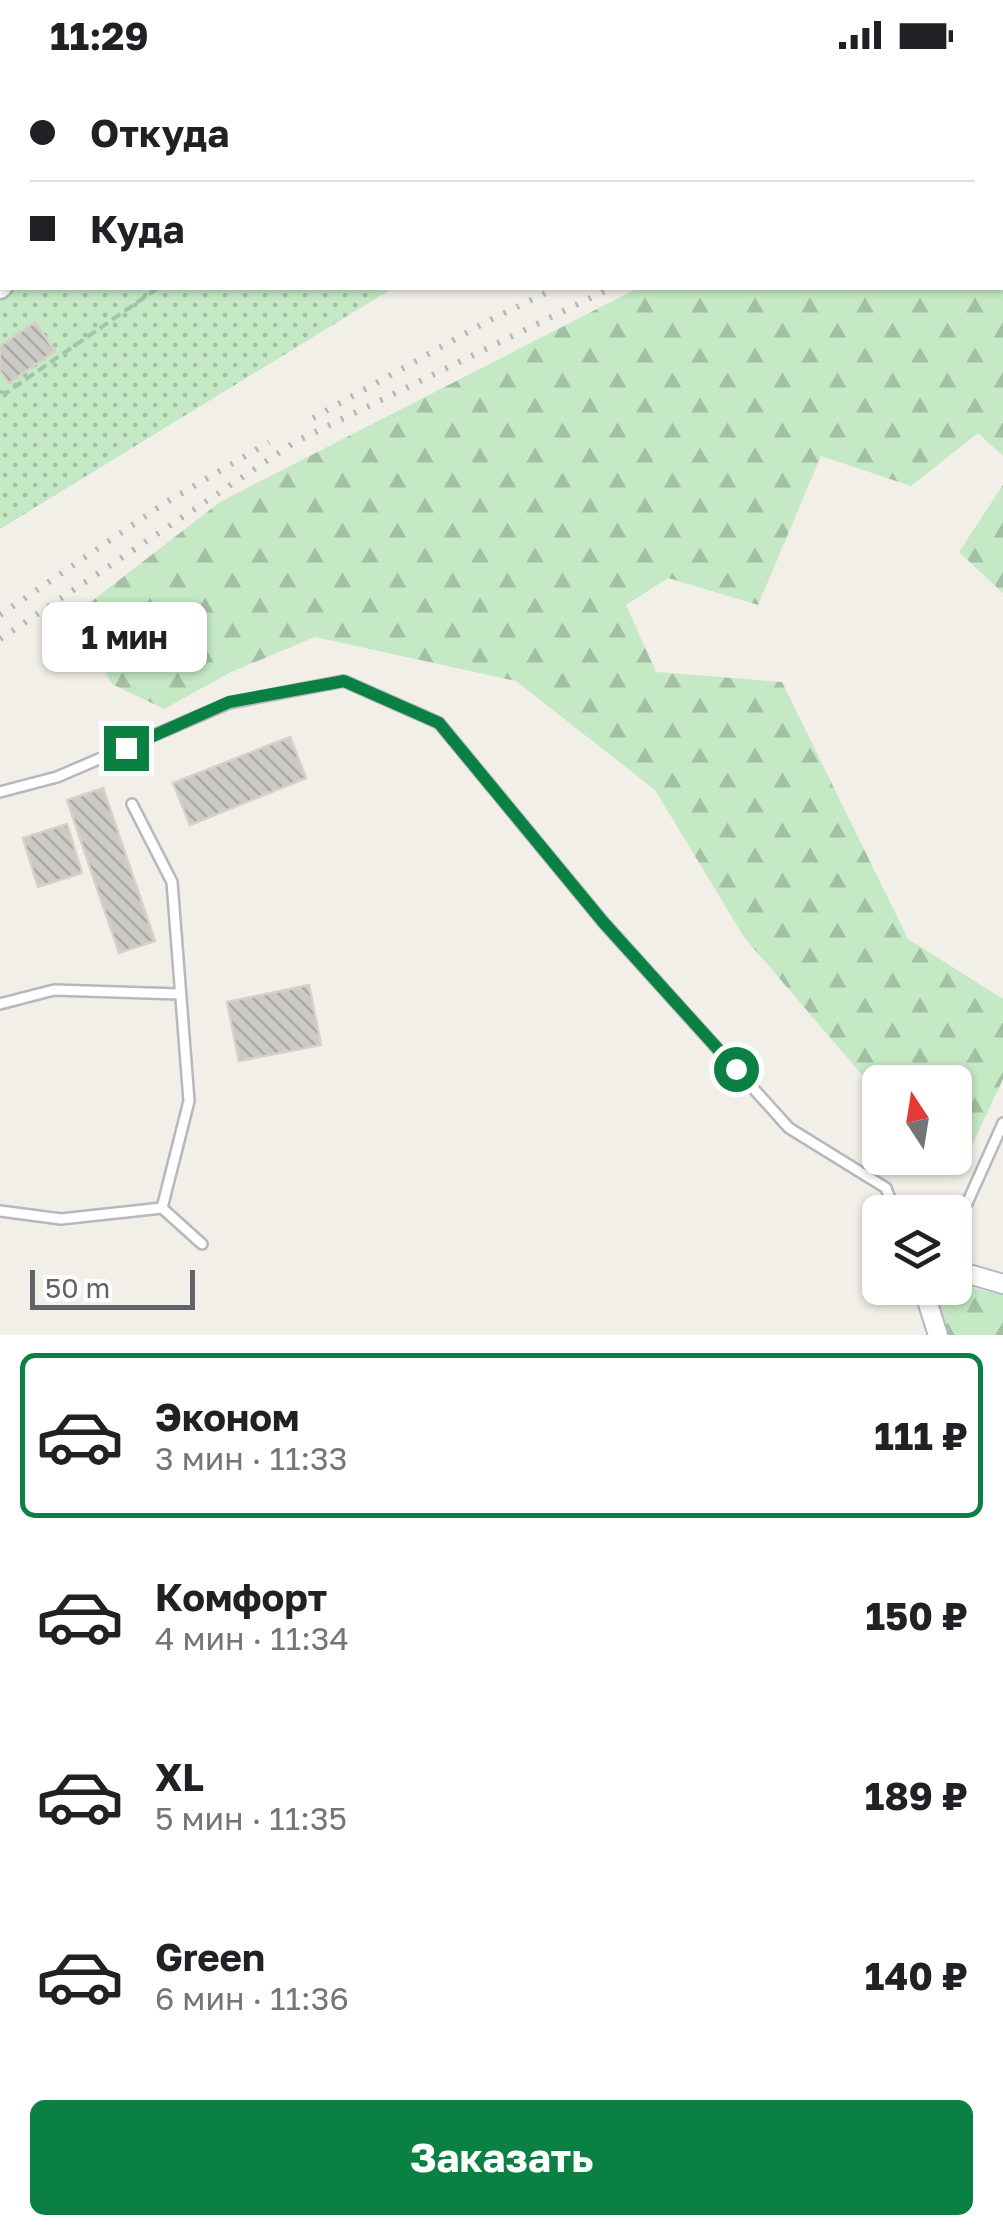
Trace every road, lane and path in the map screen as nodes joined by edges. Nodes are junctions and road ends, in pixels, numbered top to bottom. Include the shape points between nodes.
1 (155, 290) edge
2 (0, 392) edge
3 (0, 792) edge
4 (132, 804) dead end
5 (179, 994) junction
6 (0, 1004) edge
7 (1003, 1123) edge
8 (889, 1195) edge
9 (971, 1195) edge
10 (162, 1208) junction
11 (0, 1211) edge
12 (202, 1244) dead end
13 (972, 1275) edge
14 (1003, 1284) edge
15 (928, 1305) edge
16 (938, 1335) edge

1 - 2 path
3 - 8 lane via 57,777 229,702 344,681 439,723 604,923 789,1128
4 - 5 lane via 172,882
5 - 6 lane via 54,990
5 - 10 lane via 189,1100
7 - 9 lane
10 - 11 lane via 61,1220
10 - 12 lane
13 - 14 street
15 - 16 street

